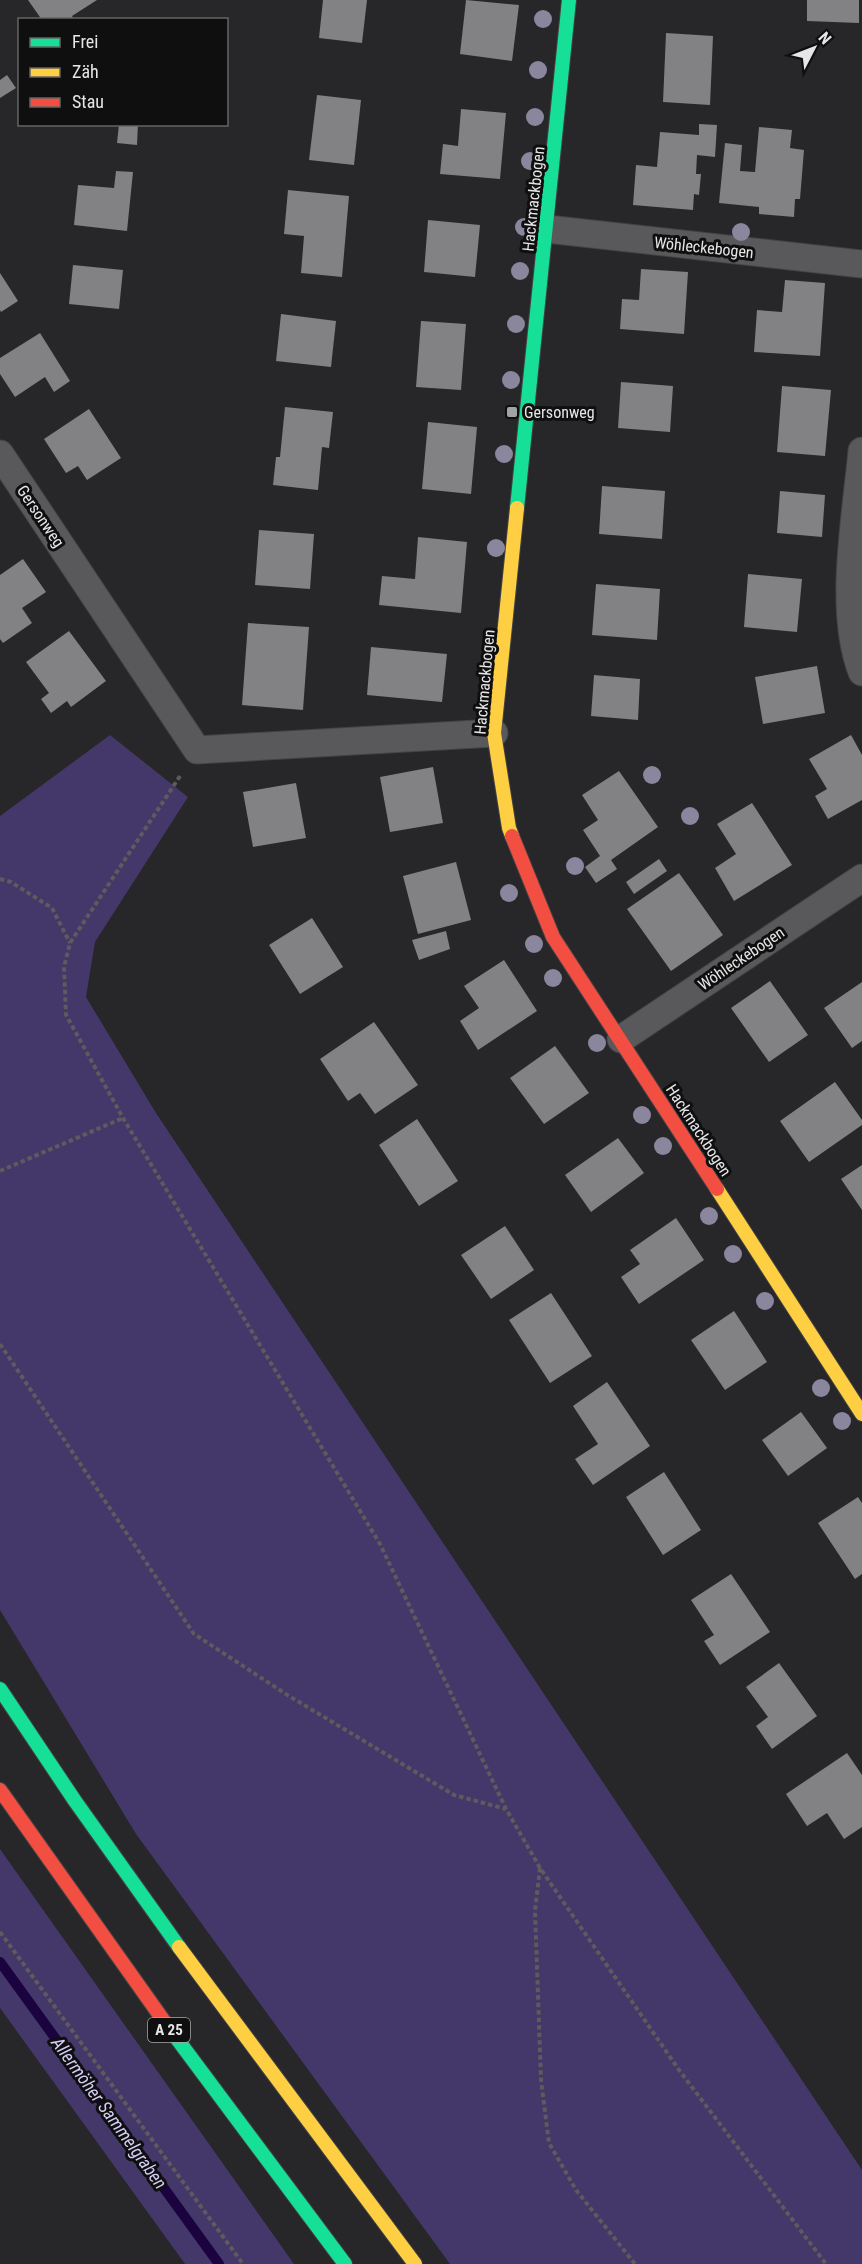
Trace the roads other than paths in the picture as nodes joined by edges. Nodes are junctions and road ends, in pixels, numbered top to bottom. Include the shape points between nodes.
1 (569, 0) edge
2 (547, 229) junction
3 (862, 264) edge
4 (862, 451) edge
5 (0, 454) edge
6 (862, 672) edge
7 (494, 733) junction
8 (862, 878) edge
9 (621, 1039) junction
10 (862, 1414) edge
11 (0, 1689) edge
12 (0, 1790) edge
13 (345, 2264) edge
14 (415, 2264) edge

1 - 2 main road, Hackmackbogen
2 - 3 street, Wöhleckebogen
2 - 7 main road, Hackmackbogen
4 - 6 street via 850,609 851,635
5 - 7 street, Gersonweg via 197,750
7 - 9 main road, Hackmackbogen via 509,828 553,937
8 - 9 street, Wöhleckebogen
9 - 10 main road, Hackmackbogen
11 - 14 main road via 194,1969
12 - 13 main road, A 25 via 148,2001

